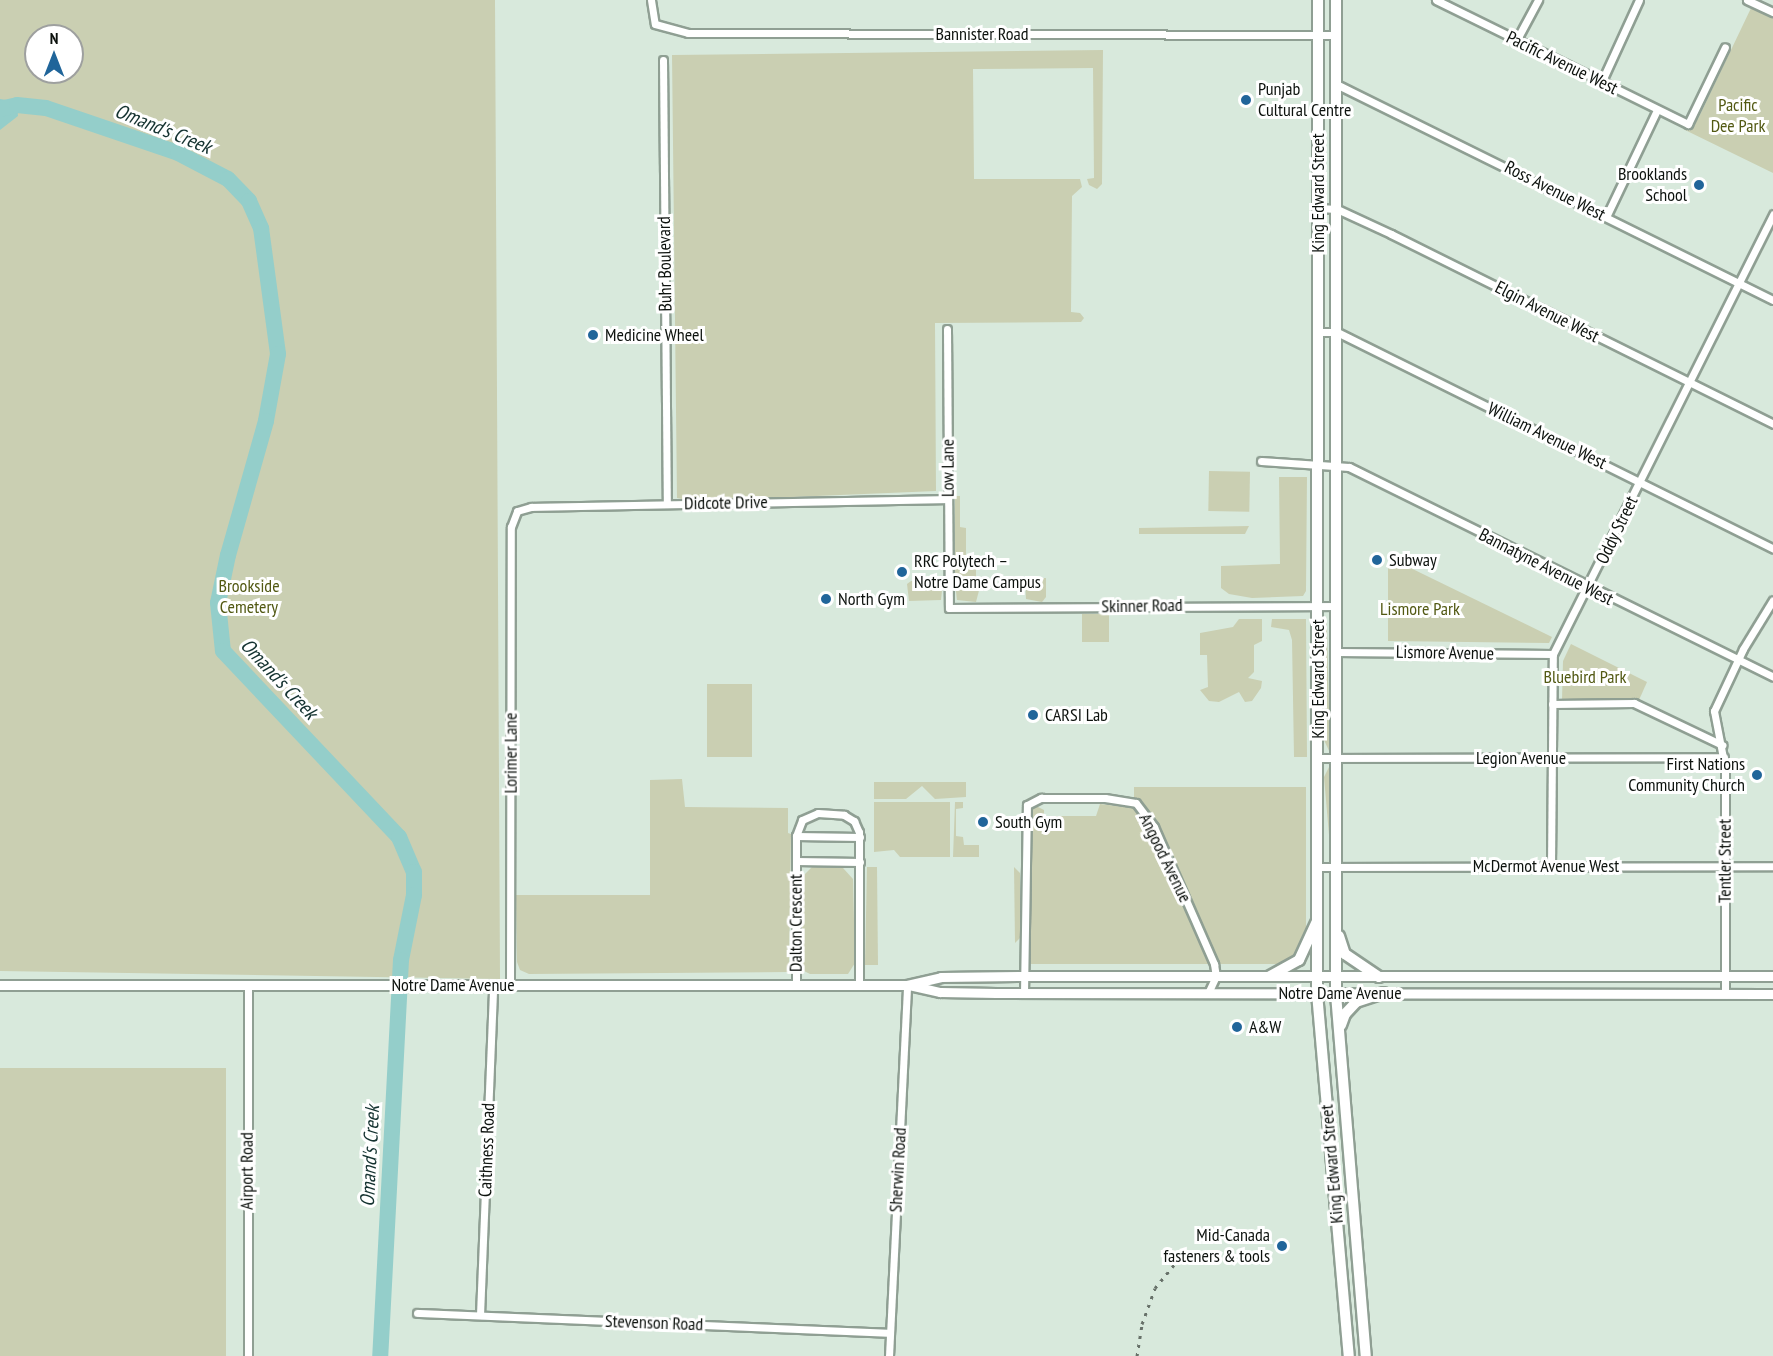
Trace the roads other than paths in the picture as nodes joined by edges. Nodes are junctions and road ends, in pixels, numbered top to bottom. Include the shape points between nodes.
1 (651, 0) edge
2 (1318, 0) edge
3 (1336, 0) edge
4 (1436, 0) edge
5 (1538, 0) edge
6 (1639, 0) edge
7 (1747, 0) edge
8 (1773, 12) edge
9 (1318, 35) junction
10 (1335, 35) junction
11 (1516, 40) junction
12 (1725, 47) dead end
13 (663, 60) dead end
14 (1601, 83) junction
15 (1336, 84) junction
16 (1658, 110) junction
17 (1318, 208) junction
18 (1337, 209) junction
19 (1773, 214) edge
20 (1606, 217) junction
21 (1740, 283) junction
22 (1773, 300) edge
23 (947, 329) dead end
24 (1318, 332) junction
25 (1337, 332) junction
26 (1690, 383) junction
27 (1773, 424) edge
28 (1261, 461) dead end
29 (1318, 464) junction
30 (1338, 465) junction
31 (1640, 482) junction
32 (948, 499) junction
33 (666, 504) junction
34 (512, 521) joint
35 (1773, 548) edge
36 (1589, 589) junction
37 (1773, 600) edge
38 (1317, 606) junction
39 (1336, 606) junction
40 (949, 608) joint
41 (1336, 652) junction
42 (1553, 654) junction
43 (1738, 660) junction
44 (1773, 677) edge
45 (1552, 704) junction
46 (1722, 745) junction
47 (1724, 757) junction
48 (1318, 758) junction
49 (1337, 758) junction
50 (1552, 758) junction
51 (796, 836) junction
52 (860, 837) junction
53 (796, 861) junction
54 (860, 862) junction
55 (1551, 866) junction
56 (1726, 866) junction
57 (1773, 866) edge
58 (1318, 867) junction
59 (1336, 867) junction
60 (1318, 918) junction
61 (1336, 925) junction
62 (1024, 976) junction
63 (1074, 976) junction
64 (1216, 976) junction
65 (1270, 976) junction
66 (1317, 976) junction
67 (1335, 976) junction
68 (1725, 976) junction
69 (1773, 976) edge
70 (1379, 977) junction
71 (0, 985) edge
72 (248, 985) junction
73 (494, 985) junction
74 (510, 985) junction
75 (796, 985) junction
76 (859, 985) junction
77 (907, 985) junction
78 (1024, 993) junction
79 (1074, 993) junction
80 (1208, 993) junction
81 (1317, 993) junction
82 (1384, 993) junction
83 (1725, 993) junction
84 (1336, 994) junction
85 (1773, 994) edge
86 (1339, 1031) junction
87 (417, 1313) dead end
88 (480, 1315) junction
89 (890, 1333) junction
90 (249, 1356) edge
91 (889, 1356) edge
92 (1349, 1356) edge
93 (1366, 1356) edge

1 - 9 street, Bannister Road via 655,24 688,33
2 - 9 main road, King Edward Street
3 - 10 main road, King Edward Street
4 - 11 street, Pacific Avenue West
5 - 11 street
6 - 14 street
7 - 8 street
9 - 10 street, Bannister Road
9 - 17 main road, King Edward Street
10 - 15 main road, King Edward Street
11 - 14 street, Pacific Avenue West
12 - 16 street, Pacific Avenue West via 1688,124
13 - 33 street, Buhr Boulevard
14 - 16 street, Pacific Avenue West
15 - 18 main road, King Edward Street
15 - 20 street, Ross Avenue West
16 - 20 street
17 - 18 street, Elgin Avenue West
17 - 24 main road, King Edward Street
18 - 25 main road, King Edward Street
18 - 26 street, Elgin Avenue West
19 - 21 street, Oddy Street
20 - 21 street, Ross Avenue West
21 - 22 street, Ross Avenue West
21 - 26 street, Oddy Street
23 - 32 street, Low Lane
24 - 25 street, William Avenue West
24 - 29 main road, King Edward Street
25 - 30 main road, King Edward Street
25 - 31 street, William Avenue West
26 - 27 street, Elgin Avenue West
26 - 31 street, Oddy Street
28 - 29 street, Bannatyne Avenue West
29 - 30 street, Bannatyne Avenue West
29 - 38 main road, King Edward Street
30 - 36 street, Bannatyne Avenue West
30 - 39 main road, King Edward Street
31 - 35 street, William Avenue West
31 - 36 street, Oddy Street
32 - 33 street, Didcote Drive
32 - 40 street, Low Lane
33 - 34 street, Didcote Drive via 531,507 517,511
34 - 74 street, Lorimer Lane
36 - 42 street, Oddy Street
36 - 43 street, Bannatyne Avenue West
37 - 43 street, Tentler Street
38 - 39 street, Skinner Road
38 - 40 street, Skinner Road
38 - 48 main road, King Edward Street
39 - 41 main road, King Edward Street
41 - 42 street, Lismore Avenue
41 - 49 main road, King Edward Street
42 - 45 street, Oddy Street
43 - 44 street, Bannatyne Avenue West
43 - 46 street, Tentler Street via 1714,711
45 - 46 street via 1634,703
45 - 50 street, Oddy Street
46 - 47 street, Tentler Street
47 - 50 street, Legion Avenue
47 - 56 street, Tentler Street
48 - 49 street, Legion Avenue
48 - 58 main road, King Edward Street
49 - 50 street, Legion Avenue
49 - 59 main road, King Edward Street
50 - 55 street, Oddy Street
51 - 52 street
51 - 52 street via 806,817 838,813 854,821
51 - 53 street, Dalton Crescent
52 - 54 street
53 - 54 street, Dalton Crescent
53 - 75 street, Dalton Crescent
54 - 76 street
55 - 56 street, McDermot Avenue West
55 - 59 street, McDermot Avenue West
56 - 57 street, McDermot Avenue West
56 - 68 street, Tentler Street
58 - 59 street, McDermot Avenue West
58 - 60 main road, King Edward Street
59 - 61 main road, King Edward Street
60 - 65 main road via 1299,960
60 - 66 main road, King Edward Street
61 - 67 main road, King Edward Street
61 - 70 main road via 1345,954
62 - 63 street, Notre Dame Avenue
62 - 64 street, Angood Avenue via 1027,805 1041,798 1105,798 1131,800 1147,815
62 - 77 street, Notre Dame Avenue via 941,977
62 - 78 street, Angood Avenue
63 - 64 street, Notre Dame Avenue
63 - 79 street
64 - 65 street, Notre Dame Avenue
64 - 80 street
65 - 66 street, Notre Dame Avenue
66 - 67 street, Notre Dame Avenue
66 - 81 main road, King Edward Street
67 - 70 street, Notre Dame Avenue
67 - 84 main road, King Edward Street
68 - 69 street, Notre Dame Avenue
68 - 70 street, Notre Dame Avenue
68 - 83 street, Tentler Street
71 - 72 street, Notre Dame Avenue
72 - 73 street, Notre Dame Avenue
72 - 90 street, Airport Road
73 - 74 street, Notre Dame Avenue
73 - 88 street, Caithness Road
74 - 75 street, Notre Dame Avenue
75 - 76 street, Notre Dame Avenue
76 - 77 street, Notre Dame Avenue
77 - 78 street, Notre Dame Avenue via 940,992
77 - 89 street, Sherwin Road
78 - 79 street, Notre Dame Avenue
79 - 80 street, Notre Dame Avenue
80 - 81 street, Notre Dame Avenue
81 - 84 street, Notre Dame Avenue
81 - 92 main road, King Edward Street
82 - 83 street, Notre Dame Avenue
82 - 84 street, Notre Dame Avenue
82 - 86 main road via 1350,1007
83 - 85 street, Notre Dame Avenue
84 - 86 main road, King Edward Street
86 - 93 main road, King Edward Street
87 - 88 street, Stevenson Road
88 - 89 street, Stevenson Road
89 - 91 street, Sherwin Road

